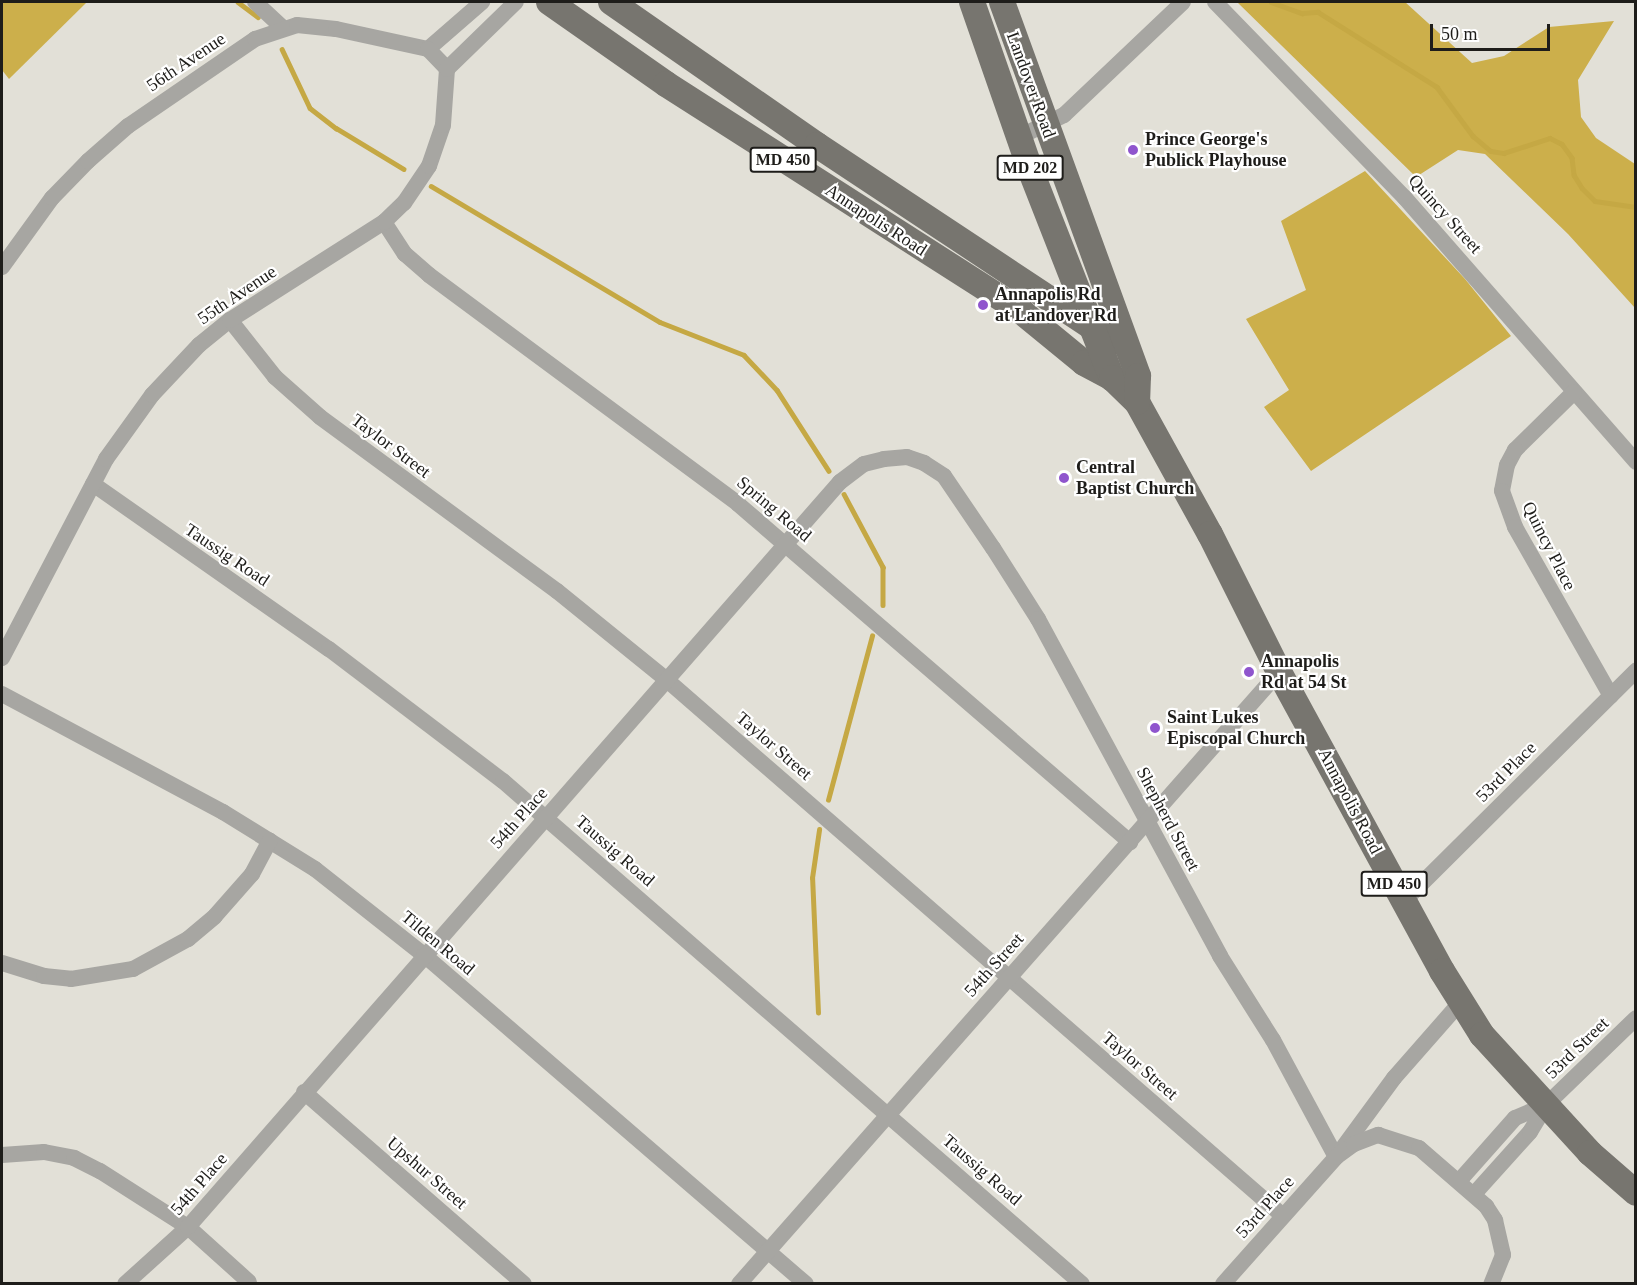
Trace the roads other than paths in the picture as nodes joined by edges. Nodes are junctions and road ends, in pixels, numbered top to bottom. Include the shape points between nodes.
1 (255, 2) edge
2 (482, 2) edge
3 (516, 2) edge
4 (549, 2) edge
5 (611, 2) edge
6 (972, 2) edge
7 (1002, 2) edge
8 (1183, 2) edge
9 (1215, 2) edge
10 (283, 28) junction
11 (428, 48) junction
12 (447, 69) junction
13 (1046, 127) junction
14 (1018, 138) junction
15 (384, 222) junction
16 (1066, 264) junction
17 (2, 267) edge
18 (1037, 290) junction
19 (230, 320) junction
20 (1096, 330) junction
21 (1125, 344) junction
22 (1112, 378) junction
23 (1574, 392) junction
24 (1137, 402) junction
25 (1635, 462) edge
26 (93, 484) junction
27 (961, 502) joint
28 (786, 543) junction
29 (2, 658) edge
30 (1635, 671) edge
31 (1278, 672) junction
32 (668, 681) junction
33 (2, 694) edge
34 (1611, 696) junction
35 (546, 816) junction
36 (1148, 822) junction
37 (270, 840) junction
38 (1130, 842) junction
39 (1404, 901) junction
40 (424, 954) junction
41 (2, 963) edge
42 (1010, 977) junction
43 (1460, 1003) junction
44 (1635, 1018) edge
45 (304, 1092) junction
46 (1546, 1105) junction
47 (888, 1115) junction
48 (2, 1155) edge
49 (1336, 1157) junction
50 (1460, 1180) junction
51 (1475, 1193) junction
52 (1635, 1193) edge
53 (1283, 1216) junction
54 (188, 1227) junction
55 (768, 1250) junction
56 (249, 1282) edge
57 (125, 1284) edge
58 (524, 1284) edge
59 (738, 1284) edge
60 (806, 1284) edge
61 (1082, 1284) edge
62 (1223, 1284) edge
63 (1491, 1284) edge

1 - 10 street
2 - 11 street
3 - 12 street
4 - 22 main road, Annapolis Road / MD 450 via 676,91 1022,312 1084,363
5 - 18 main road, Annapolis Road / MD 450 via 817,145
6 - 14 main road, Landover Road / MD 202
7 - 13 main road, Landover Road / MD 202
8 - 13 street via 1089,94
9 - 23 street, Quincy Street via 1405,198
10 - 11 street, 56th Avenue via 297,25 336,29
10 - 17 street, 56th Avenue via 255,39 128,126 52,198
11 - 12 street
12 - 15 street, 55th Avenue via 443,125 429,166 404,203
13 - 14 street
13 - 21 main road, Landover Road / MD 202
14 - 16 main road, Landover Road / MD 202
15 - 19 street, 55th Avenue
15 - 28 street, Spring Road via 405,254 429,275 674,453
16 - 18 main road via 1055,278
16 - 20 main road, Landover Road / MD 202
18 - 20 main road, Annapolis Road / MD 450
19 - 26 street, 55th Avenue via 199,345 152,395 127,427
19 - 32 street, Taylor Street via 275,377 320,417 557,591
20 - 21 main road, Annapolis Road / MD 450
20 - 22 main road, Landover Road / MD 202
21 - 24 main road, Landover Road / MD 450 via 1138,376
22 - 24 main road, Landover Road / MD 450
23 - 25 street, Quincy Street
23 - 34 street, Quincy Place via 1515,450 1507,465 1503,491 1515,527
24 - 31 main road, Annapolis Road / MD 450 via 1210,534
26 - 29 street, 55th Avenue
26 - 35 street, Taussig Road via 372,680
27 - 28 street, 54th Place via 944,476 924,463 907,457 884,459 864,464 840,482
27 - 36 street, Shepherd Street via 1038,619
28 - 32 street, 54th Place
28 - 38 street, Spring Road
30 - 34 street, 53rd Place
31 - 36 street, 54th Street
31 - 39 main road, Annapolis Road / MD 450
32 - 35 street, 54th Place
32 - 42 street, Taylor Street
33 - 37 street, Tilden Road
34 - 39 street, 53rd Place
35 - 40 street, 54th Place
35 - 47 street, Taussig Road
36 - 38 street, 54th Street
36 - 49 street, Shepherd Street
37 - 40 street, Tilden Road via 315,869
37 - 41 street via 252,874 215,916 188,939 133,969 71,979 44,976
38 - 42 street, 54th Street
39 - 43 main road, Annapolis Road / MD 450
40 - 45 street, 54th Place
40 - 55 street, Tilden Road
42 - 47 street, 54th Street
42 - 53 street, Taylor Street
43 - 46 main road, Annapolis Road / MD 450 via 1482,1035
43 - 49 street, 53rd Place via 1394,1078
44 - 46 street, 53rd Street
45 - 54 street, 54th Place
45 - 58 street, Upshur Street
46 - 50 street via 1515,1118
46 - 51 street via 1530,1132
46 - 52 main road, Annapolis Road / MD 450
47 - 55 street, 54th Street
47 - 61 street, Taussig Road
48 - 54 street via 44,1152 74,1158
49 - 50 street, 53rd Place via 1367,1137 1391,1137 1419,1148
49 - 53 street, 53rd Place
50 - 51 street, 53rd Place
51 - 63 street, 53rd Place via 1496,1220 1500,1235 1503,1255
53 - 62 street, 53rd Place
54 - 56 street
54 - 57 street, 54th Place
55 - 59 street, 54th Street
55 - 60 street, Tilden Road

